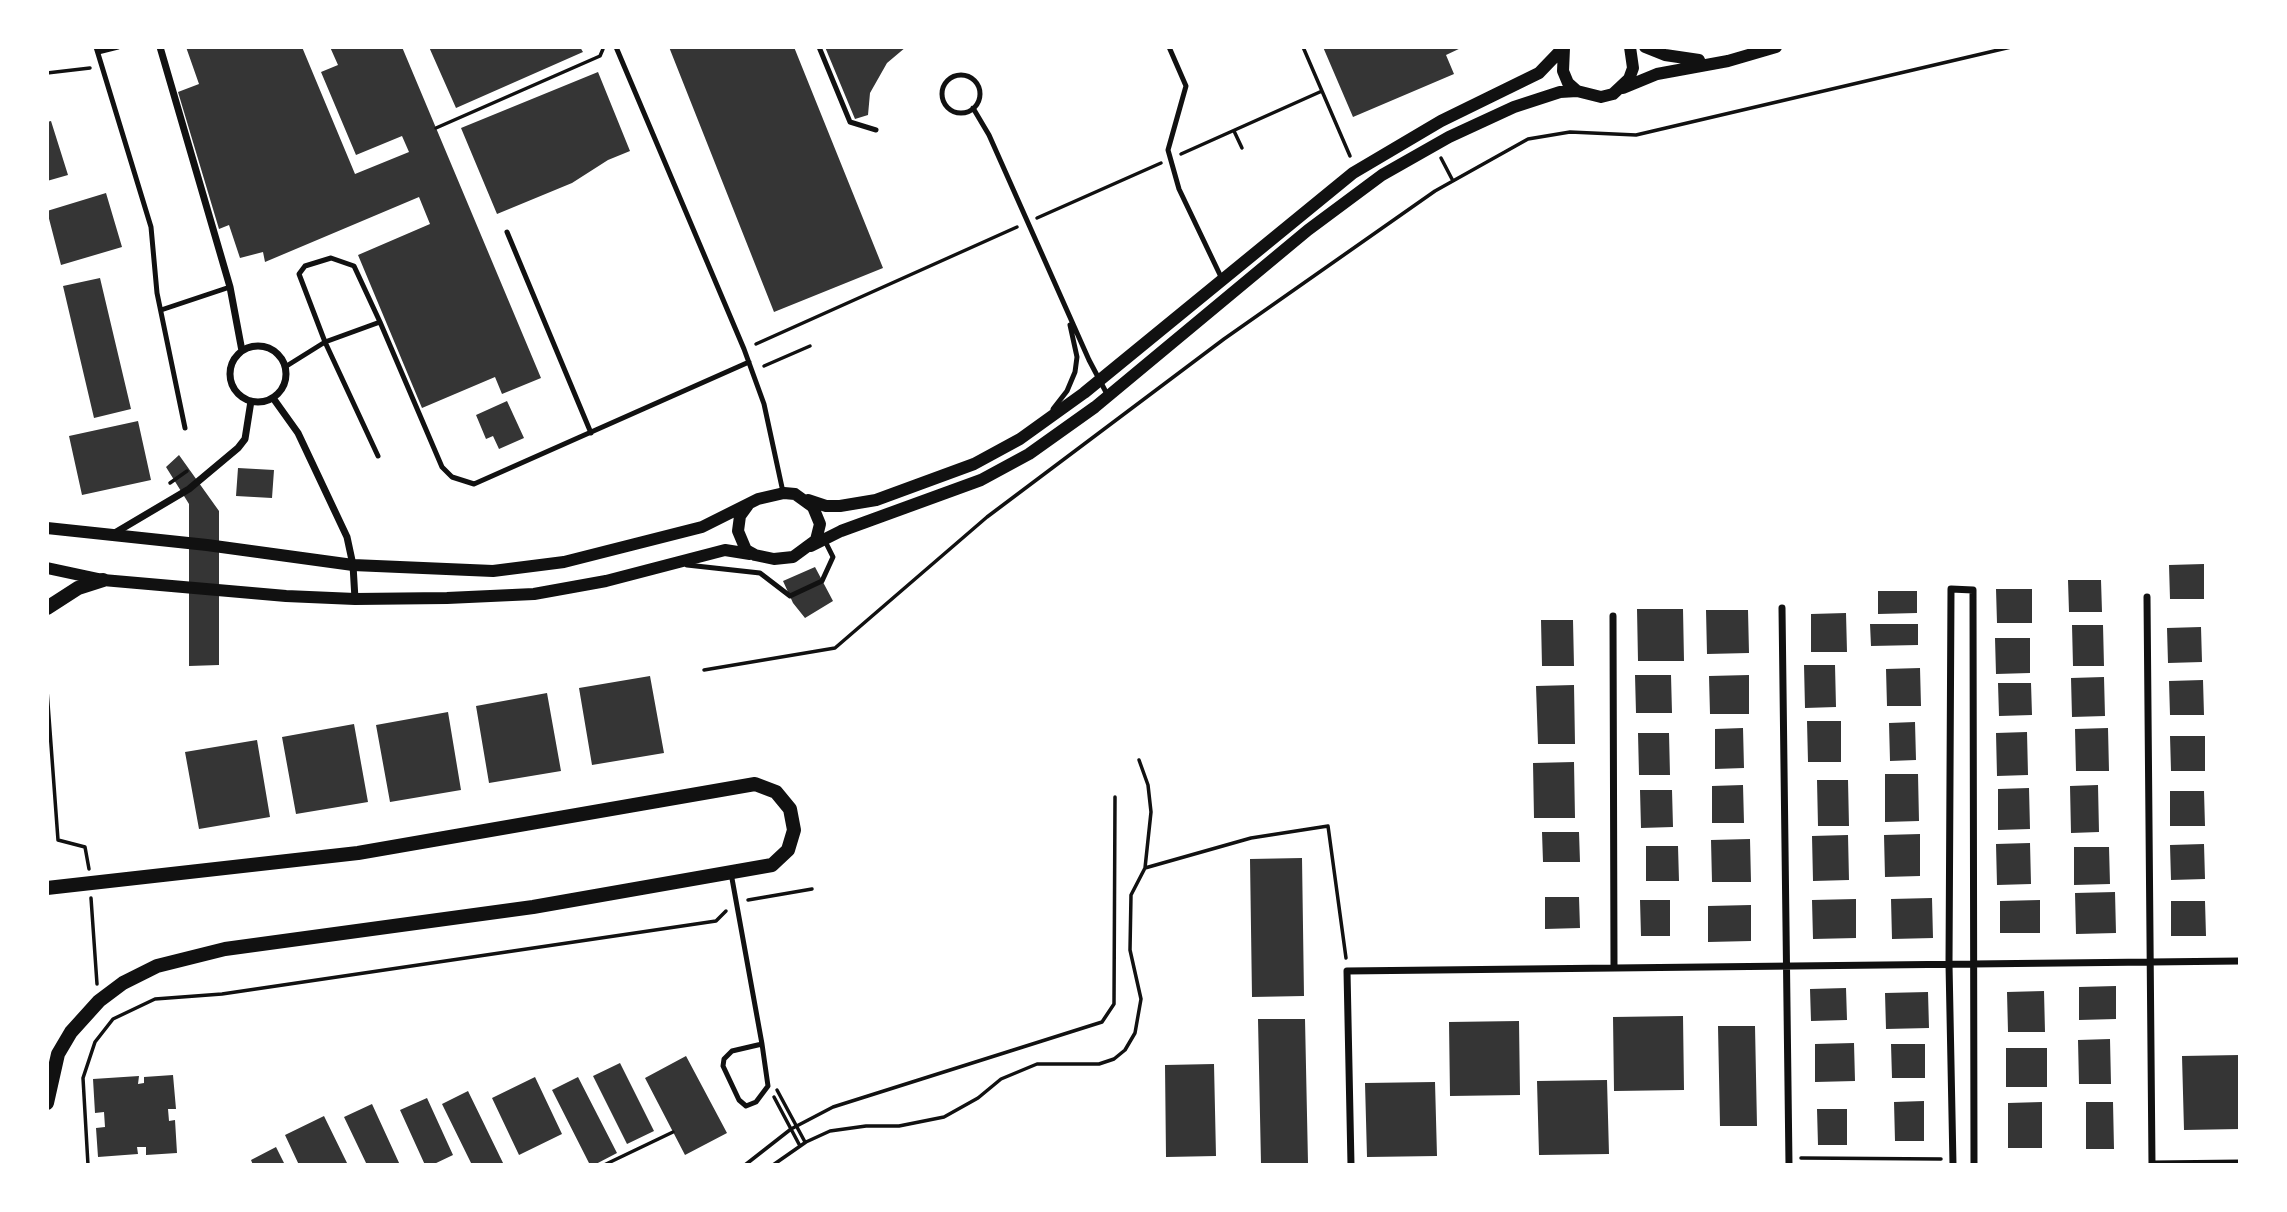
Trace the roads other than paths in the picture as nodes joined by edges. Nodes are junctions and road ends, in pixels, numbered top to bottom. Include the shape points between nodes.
1 (118, 47) edge
2 (160, 47) edge
3 (616, 47) edge
4 (819, 47) edge
5 (1169, 47) edge
6 (1564, 47) edge
7 (1630, 47) edge
8 (1645, 47) edge
9 (1776, 47) edge
10 (97, 50) edge
11 (1728, 61) junction
12 (1623, 88) junction
13 (1577, 91) junction
14 (973, 108) junction
15 (877, 130) dead end
16 (507, 232) dead end
17 (1222, 279) junction
18 (230, 287) junction
19 (161, 310) junction
20 (1067, 312) junction
21 (380, 322) junction
22 (325, 342) junction
23 (242, 351) junction
24 (749, 362) junction
25 (285, 367) junction
26 (1099, 381) junction
27 (1108, 397) junction
28 (273, 398) junction
29 (251, 401) junction
30 (185, 428) dead end
31 (1038, 428) junction
32 (591, 433) junction
33 (378, 456) dead end
34 (784, 493) junction
35 (808, 500) junction
36 (748, 505) junction
37 (47, 528) edge
38 (110, 536) junction
39 (824, 539) junction
40 (810, 546) junction
41 (755, 555) junction
42 (353, 565) junction
43 (47, 568) edge
44 (652, 568) junction
45 (103, 580) junction
46 (2147, 597) dead end
47 (355, 599) junction
48 (47, 608) edge
49 (1782, 608) dead end
50 (1613, 616) dead end
51 (731, 873) junction
52 (47, 888) edge
53 (2240, 961) edge
54 (2150, 962) junction
55 (1949, 964) junction
56 (1973, 964) junction
57 (1786, 966) junction
58 (1614, 968) junction
59 (762, 1044) junction
60 (47, 1103) edge
61 (1789, 1162) edge
62 (1952, 1162) edge
63 (2240, 1163) edge
64 (1351, 1165) edge
65 (1974, 1165) edge
66 (2152, 1165) edge

1 - 10 lane
2 - 18 street
3 - 24 lane
4 - 15 lane via 850,122
5 - 17 lane via 1186,86 1168,150 1179,189
6 - 13 street via 1563,71
6 - 17 street via 1539,73 1435,124 1357,171
7 - 12 street via 1633,68
8 - 11 street via 1688,60
9 - 11 street
10 - 19 lane via 151,227
11 - 12 street via 1657,74
12 - 13 street via 1601,97
13 - 27 street via 1514,107 1393,168 1339,206
14 - 14 lane via 980,97 978,84 968,76 950,78 943,88 947,106 958,113
14 - 20 lane
16 - 32 lane
17 - 26 street
18 - 19 lane
18 - 23 street
19 - 30 lane
20 - 26 lane
20 - 31 lane via 1077,357 1075,372 1067,391
21 - 22 lane
21 - 22 lane via 354,266 331,258 319,260 299,274
21 - 32 lane via 435,454 452,477 464,483 483,481
22 - 25 lane
22 - 33 lane
23 - 25 street via 268,348
23 - 29 street via 230,374 236,392
24 - 32 lane
24 - 34 lane via 764,404
25 - 28 street via 284,384
26 - 27 lane
26 - 31 street
27 - 39 street via 1004,469
28 - 29 street
28 - 42 street via 298,433 347,537
29 - 38 street via 245,439 232,454 189,489
31 - 35 street via 974,464 876,500 839,506
34 - 35 street
34 - 36 street
35 - 40 street via 820,524
36 - 41 street via 740,516 738,531 746,550
36 - 42 street via 702,527 564,562 493,571
37 - 38 street
38 - 42 street
39 - 40 street
39 - 44 lane via 833,557 822,581 790,596 760,573 691,565
40 - 41 street via 782,559
41 - 44 street via 725,550
42 - 47 street
43 - 45 street
44 - 47 street via 534,594
45 - 47 street
45 - 48 main road via 78,588
46 - 54 street
49 - 57 street
50 - 58 street
51 - 52 main road via 772,865 788,850 794,830 790,809 776,792 755,784 358,853
51 - 59 lane
51 - 60 main road via 225,949 157,966 99,1001 71,1032 58,1054
53 - 54 street
54 - 56 street
54 - 66 street
55 - 56 street
55 - 56 street via 1951,589 1973,590
55 - 57 street
55 - 62 street
56 - 65 street
57 - 58 street
57 - 61 street
58 - 64 street via 1347,971
59 - 59 lane via 732,1051 724,1059 723,1066 746,1106 756,1102 768,1086
63 - 66 street

